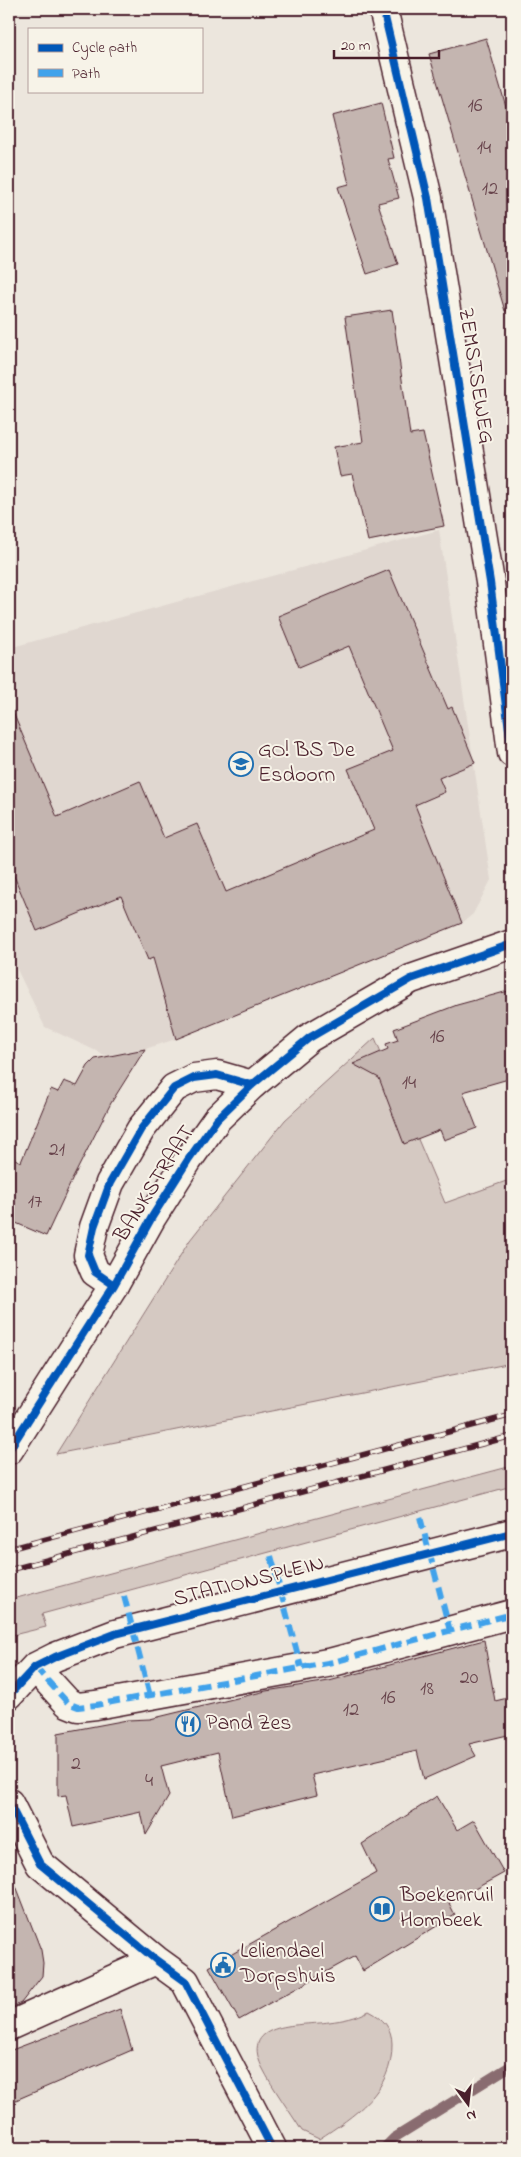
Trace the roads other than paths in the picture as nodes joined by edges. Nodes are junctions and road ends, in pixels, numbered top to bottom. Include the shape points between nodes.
1 (383, 9) edge
2 (512, 753) edge
3 (512, 944) edge
4 (252, 1085) junction
5 (114, 1285) junction
6 (9, 1450) edge
7 (512, 1533) edge
8 (512, 1614) edge
9 (36, 1667) junction
10 (9, 1696) edge
11 (9, 1803) edge
12 (156, 1960) junction
13 (9, 2026) edge
14 (272, 2148) edge

1 - 2 street, ZEMSTSEWEG via 428,198 490,582
3 - 4 street, BANKSTRAAT via 411,979 309,1038
4 - 5 street, BANKSTRAAT via 217,1119 188,1160
4 - 5 street, BANKSTRAAT via 218,1075 194,1078 174,1088 141,1129 110,1183 88,1255 95,1272
5 - 6 street, BANKSTRAAT
7 - 9 street, STATIONSPLEIN via 115,1634
8 - 9 street via 333,1662 96,1705 78,1707 68,1703
9 - 10 street, STATIONSPLEIN
11 - 12 street via 40,1864
12 - 13 street
12 - 14 street via 185,1981

